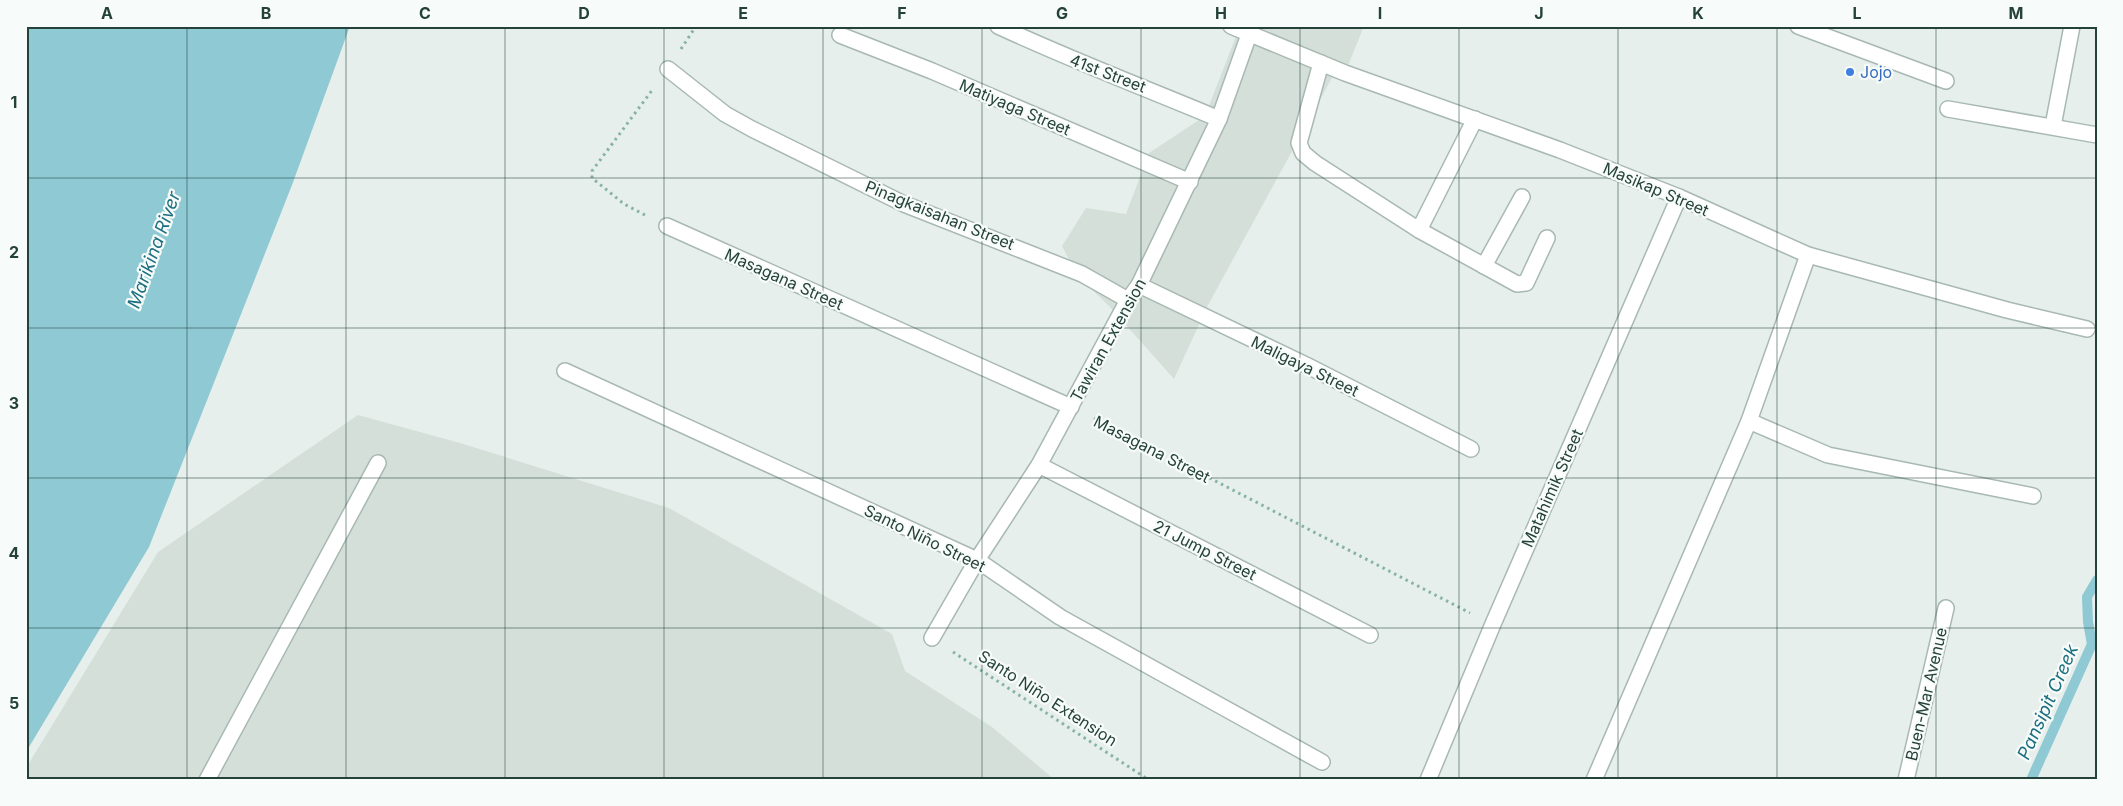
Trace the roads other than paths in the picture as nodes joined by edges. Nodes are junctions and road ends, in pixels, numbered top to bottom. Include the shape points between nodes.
1 (998, 26) edge
2 (1231, 26) edge
3 (1798, 26) edge
4 (2072, 26) edge
5 (1250, 31) edge
6 (840, 35) dead end
7 (1321, 63) junction
8 (668, 69) road end
9 (1946, 81) dead end
10 (1948, 109) dead end
11 (1476, 119) junction
12 (1219, 120) junction
13 (2053, 126) junction
14 (2097, 136) edge
15 (1190, 182) junction
16 (1522, 196) dead end
17 (1679, 197) junction
18 (667, 226) road end
19 (1419, 230) junction
20 (1547, 238) dead end
21 (1808, 256) junction
22 (1484, 266) junction
23 (1138, 285) junction
24 (1128, 300) junction
25 (2087, 329) dead end
26 (565, 370) dead end
27 (1071, 407) junction
28 (1749, 421) junction
29 (1471, 449) dead end
30 (378, 463) dead end
31 (1039, 465) junction
32 (2033, 496) dead end
33 (977, 560) junction
34 (1946, 608) dead end
35 (1370, 636) dead end
36 (932, 638) road end
37 (1322, 762) dead end
38 (207, 780) edge
39 (1428, 780) edge
40 (1594, 780) edge
41 (1906, 780) edge

1 - 12 street, 41st Street
2 - 5 street, Masikap Street
3 - 9 street
4 - 13 street
5 - 7 street, Masikap Street
5 - 12 street, Tawiran Extension
6 - 15 street, Matiyaga Street
7 - 11 street, Masikap Street
7 - 19 street via 1299,143 1303,153
8 - 24 street, Pinagkaisahan Street via 725,114 752,129 904,204 1082,274
10 - 13 street
11 - 17 street, Masikap Street
11 - 19 street
12 - 15 street, Tawiran Extension
13 - 14 street
15 - 23 street, Tawiran Extension
16 - 22 street
17 - 21 street, Masikap Street
17 - 39 street, Matahimik Street
18 - 27 street, Masagana Street
19 - 22 street
20 - 22 street via 1526,282 1517,284
21 - 25 street, Masikap Street
21 - 28 street
23 - 24 street, Tawiran Extension
23 - 29 street, Maligaya Street
24 - 27 street, Tawiran Extension
26 - 33 street, Santo Niño Street
27 - 31 street, Tawiran Extension
28 - 32 street via 1828,456
28 - 40 street
30 - 38 street
31 - 33 street, Tawiran Extension
31 - 35 street, 21 Jump Street
33 - 36 street, Tawiran Extension
33 - 37 street, Santo Niño Street via 1060,617
34 - 41 street, Buen-Mar Avenue

